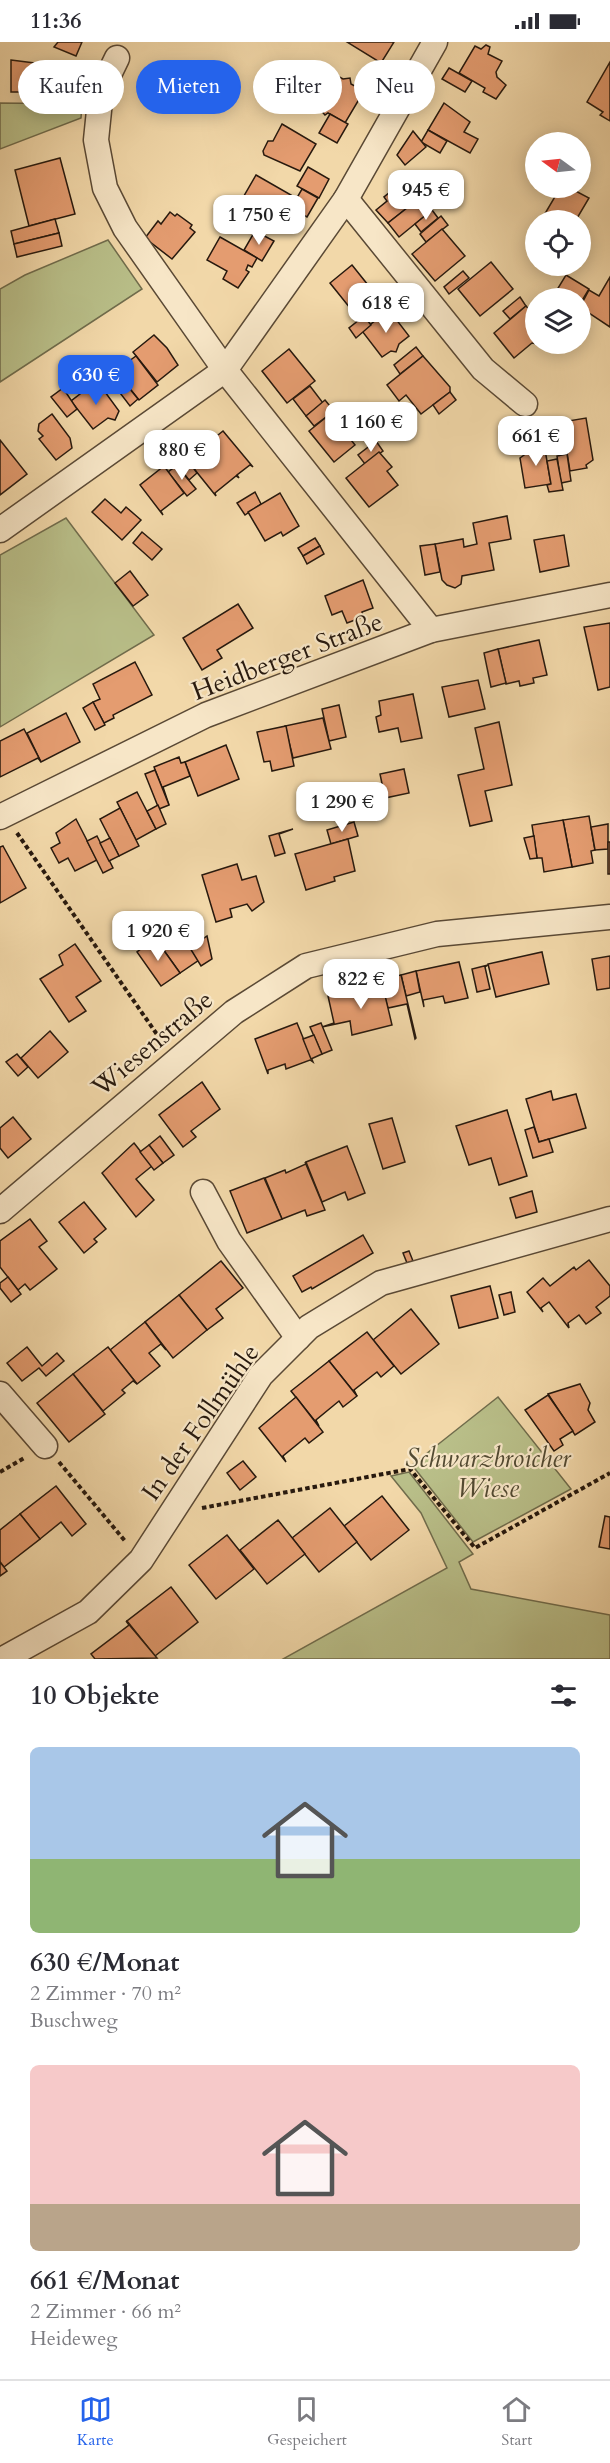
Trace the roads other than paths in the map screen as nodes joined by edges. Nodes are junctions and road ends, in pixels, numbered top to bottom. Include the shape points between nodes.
1 (435, 42) edge
2 (117, 58) dead end
3 (346, 200) junction
4 (225, 370) junction
5 (525, 404) dead end
6 (0, 530) edge
7 (610, 595) edge
8 (431, 630) junction
9 (2, 816) edge
10 (610, 917) edge
11 (203, 1192) dead end
12 (0, 1211) edge
13 (610, 1219) edge
14 (298, 1338) junction
15 (0, 1394) edge
16 (45, 1446) road end
17 (3, 1659) edge

1 - 3 street
2 - 4 street via 101,91 96,140 105,188 124,228
3 - 4 street
3 - 5 street via 483,369
4 - 6 street
4 - 8 street
7 - 8 street, Heidberger Straße
8 - 9 street, Heidberger Straße via 207,716
10 - 12 street, Wiesenstraße via 437,934 306,966 234,1012
11 - 14 street via 225,1234
13 - 14 street, In der Follmühle via 381,1283
14 - 17 street, In der Follmühle via 261,1375 141,1560 88,1612
15 - 16 street

